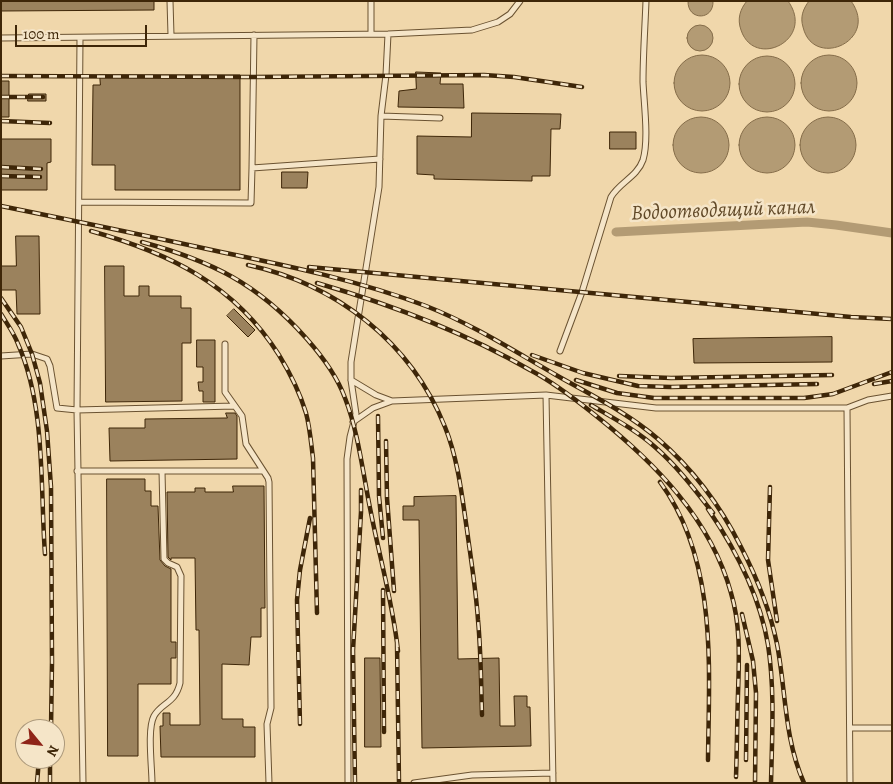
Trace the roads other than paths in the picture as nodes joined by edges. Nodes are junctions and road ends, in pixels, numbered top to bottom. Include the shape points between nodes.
1 (170, 1) edge
2 (371, 1) edge
3 (520, 1) edge
4 (646, 1) edge
5 (371, 33) junction
6 (388, 34) junction
7 (171, 35) junction
8 (254, 35) junction
9 (1, 38) edge
10 (80, 38) junction
11 (381, 116) junction
12 (440, 118) dead end
13 (380, 159) junction
14 (252, 168) junction
15 (79, 202) junction
16 (225, 344) dead end
17 (560, 351) dead end
18 (1, 356) edge
19 (352, 380) junction
20 (546, 395) junction
21 (892, 396) edge
22 (392, 401) junction
23 (234, 406) junction
24 (847, 408) junction
25 (77, 410) junction
26 (353, 422) junction
27 (77, 471) junction
28 (162, 471) junction
29 (262, 471) junction
30 (851, 728) junction
31 (892, 728) edge
32 (553, 773) junction
33 (83, 783) edge
34 (152, 783) edge
35 (269, 783) edge
36 (348, 783) edge
37 (414, 783) edge
38 (553, 783) edge
39 (850, 783) edge

1 - 7 lane
2 - 5 lane
3 - 6 lane via 498,22 472,30
4 - 17 lane via 643,160 635,176 618,188 612,198
5 - 6 lane
5 - 8 lane
6 - 11 lane
7 - 8 lane
7 - 10 lane
8 - 14 lane
9 - 10 lane
10 - 15 lane
11 - 12 lane
11 - 13 lane
13 - 14 lane
13 - 19 lane via 375,218 351,362
14 - 15 lane via 251,203
15 - 25 lane
16 - 23 lane via 225,392
18 - 25 lane via 32,354 47,359 57,408
19 - 22 lane
19 - 26 lane via 356,410
20 - 22 lane
20 - 24 lane via 656,408
20 - 32 lane
21 - 24 lane
22 - 26 lane via 373,408
23 - 25 lane
23 - 29 lane via 244,421 246,444
24 - 30 lane
25 - 27 lane
26 - 36 lane via 348,458
27 - 28 lane
27 - 33 lane
28 - 29 lane
28 - 34 lane via 164,559 177,567 181,576 180,683 175,696 156,713 152,722
29 - 35 lane via 269,482 272,708 267,724
30 - 31 lane
30 - 39 lane
32 - 37 lane via 472,776
32 - 38 lane

